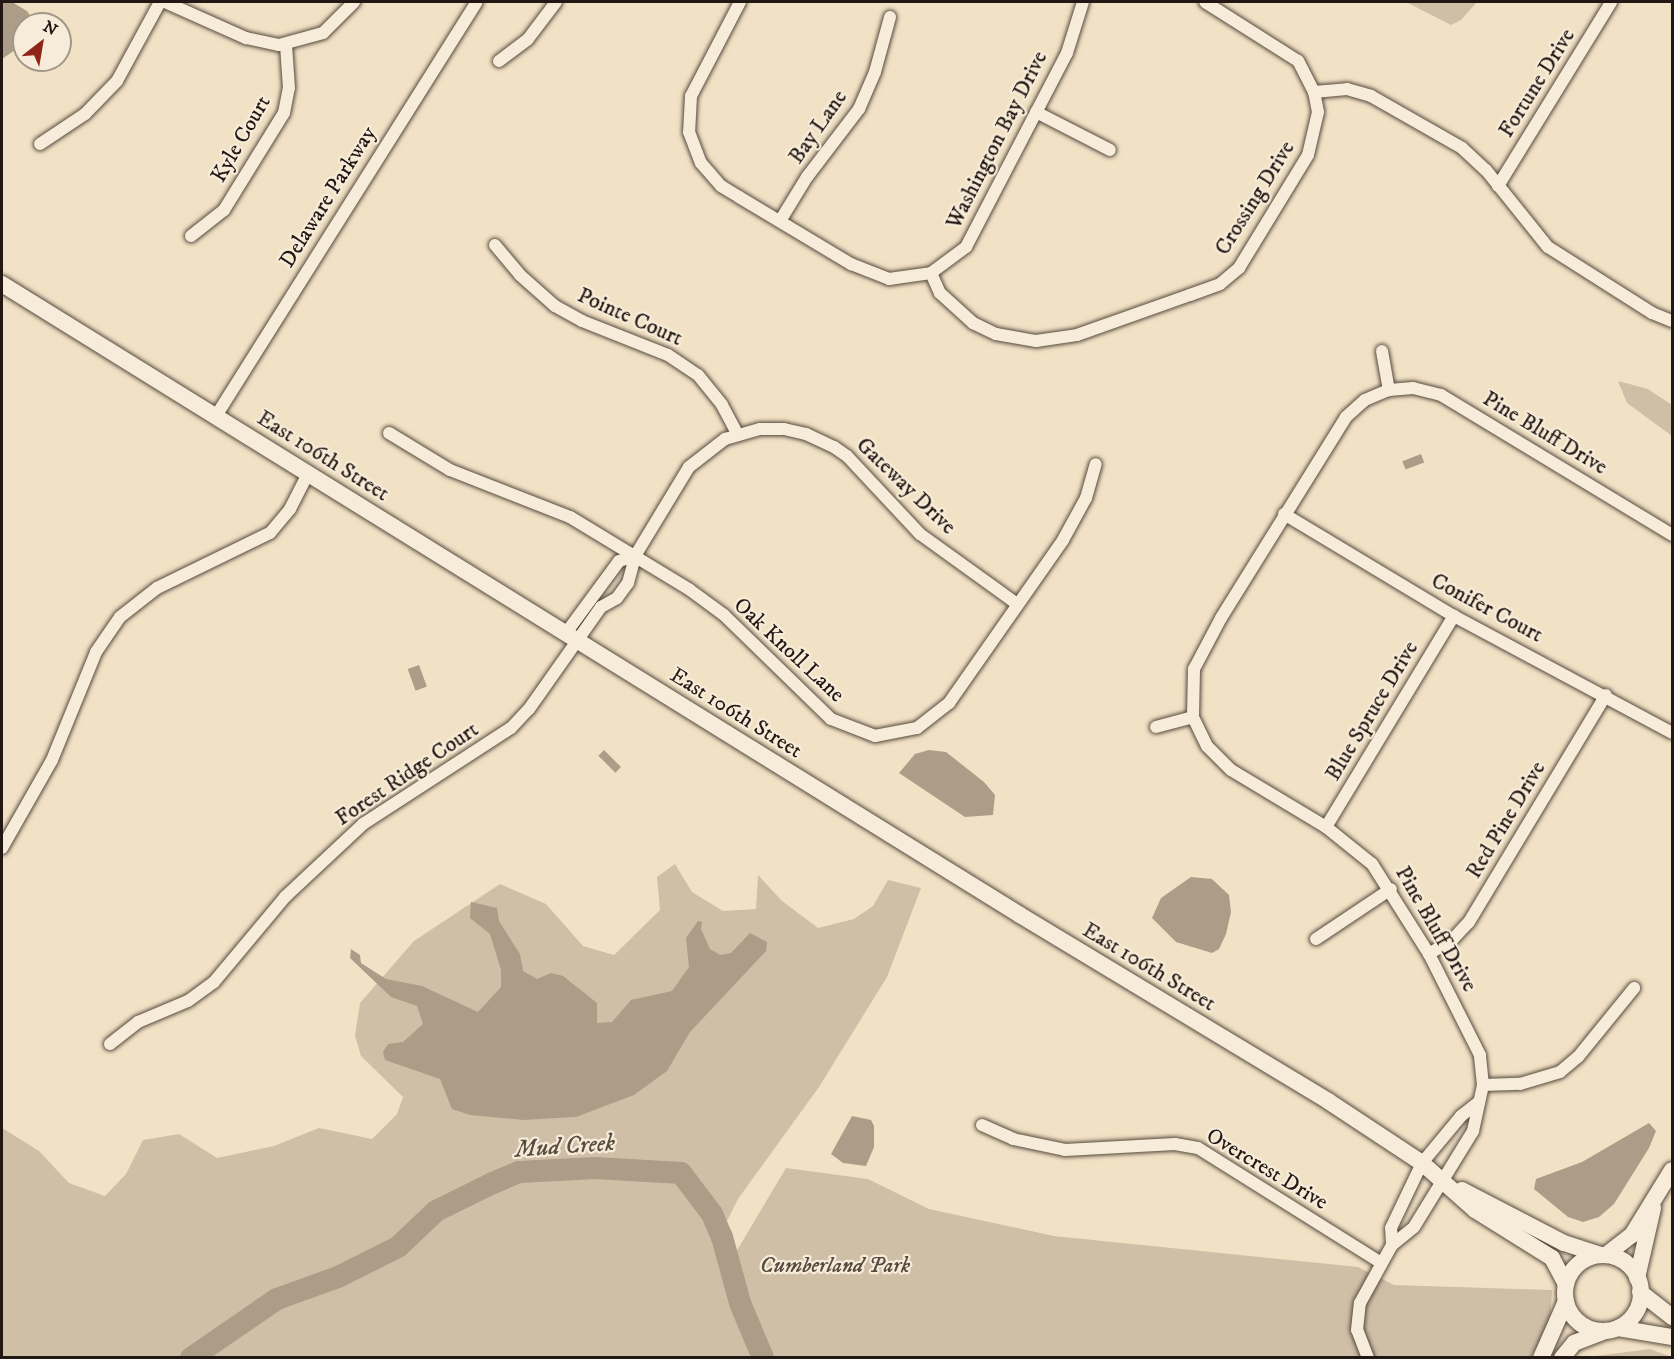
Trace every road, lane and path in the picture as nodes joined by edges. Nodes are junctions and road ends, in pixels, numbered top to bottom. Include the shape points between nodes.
1 (162, 2) edge
2 (354, 2) edge
3 (477, 2) edge
4 (556, 2) edge
5 (740, 2) edge
6 (1083, 2) edge
7 (1205, 2) edge
8 (1611, 2) edge
9 (890, 17) dead end
10 (286, 45) junction
11 (499, 61) dead end
12 (1314, 92) junction
13 (1036, 112) junction
14 (40, 144) dead end
15 (1110, 150) dead end
16 (1498, 186) junction
17 (780, 221) junction
18 (191, 236) dead end
19 (495, 245) dead end
20 (931, 273) junction
21 (2, 284) edge
22 (1672, 321) edge
23 (1382, 351) dead end
24 (1389, 390) junction
25 (216, 416) junction
26 (389, 433) dead end
27 (738, 435) junction
28 (1096, 464) dead end
29 (309, 474) junction
30 (1284, 514) junction
31 (1672, 535) edge
32 (635, 556) junction
33 (1017, 604) junction
34 (1454, 616) junction
35 (572, 636) junction
36 (1606, 695) junction
37 (1193, 717) junction
38 (1156, 727) dead end
39 (1672, 733) edge
40 (1326, 827) junction
41 (2, 848) edge
42 (1391, 889) junction
43 (1316, 939) dead end
44 (1429, 954) junction
45 (1634, 988) dead end
46 (111, 1044) dead end
47 (1483, 1085) junction
48 (1479, 1102) junction
49 (982, 1125) dead end
50 (1422, 1163) junction
51 (1672, 1170) edge
52 (1445, 1182) junction
53 (1654, 1202) junction
54 (1392, 1245) junction
55 (1603, 1255) junction
56 (1381, 1263) junction
57 (1639, 1285) junction
58 (1566, 1293) junction
59 (1672, 1317) edge
60 (1612, 1329) junction
61 (1672, 1337) edge
62 (1368, 1358) edge
63 (1541, 1358) edge
64 (1562, 1358) edge

1 - 10 street via 246,38
1 - 14 street via 128,67 111,89 85,114
2 - 10 street via 323,33
3 - 25 street, Delaware Parkway
4 - 11 street via 528,39
5 - 17 street, Washington Bay Drive via 697,82 689,106 689,132 710,176
6 - 13 street, Washington Bay Drive via 1076,31
7 - 12 street, Crossing Drive via 1285,50 1298,61
8 - 16 street, Fortune Drive
9 - 17 street, Bay Lane via 875,72 859,109 807,177
10 - 18 street, Kyle Court via 289,88 284,114 224,210
12 - 16 street via 1347,89 1371,96 1462,148
12 - 20 street, Crossing Drive via 1317,128 1308,155 1245,259 1220,284 1077,335 1036,342 996,334 973,323 940,292
13 - 15 street
13 - 20 street, Washington Bay Drive via 966,247
16 - 22 street via 1548,247 1652,313
17 - 20 street, Washington Bay Drive via 872,275 905,279
19 - 27 street, Pointe Court via 520,275 555,306 668,355 698,375 722,405
21 - 25 main road, East 106th Street
23 - 24 street
24 - 30 street, Pine Bluff Drive via 1365,400 1348,414
24 - 31 street, Pine Bluff Drive via 1422,389 1449,399
25 - 29 main road, East 106th Street
26 - 32 street, Oak Knoll Lane via 450,470 570,516
27 - 32 street, Gateway Drive via 725,439 689,466
27 - 33 street, Gateway Drive via 784,429 834,447 848,456 920,534
28 - 33 street, Oak Knoll Lane via 1077,517
29 - 35 main road, East 106th Street
29 - 41 street via 290,509 270,532 157,588 120,617 96,652 52,760
30 - 34 street, Conifer Court
30 - 37 street, Pine Bluff Drive via 1201,653 1191,687
32 - 33 street, Oak Knoll Lane via 724,615 831,719 875,736 917,728 938,714
32 - 35 street, Gateway Drive via 619,561
32 - 35 street, Gateway Drive via 628,583
34 - 36 street, Conifer Court
34 - 40 street, Blue Spruce Drive
35 - 46 street, Forest Ridge Court via 511,728 363,824 285,897 214,982 188,1001 138,1022
35 - 50 main road, East 106th Street via 1328,1101
36 - 39 street, Conifer Court
36 - 44 street, Red Pine Drive via 1469,922 1453,939
37 - 38 street
37 - 40 street, Pine Bluff Drive via 1207,746 1231,770
40 - 42 street, Pine Bluff Drive via 1362,854
42 - 43 street
42 - 44 street, Pine Bluff Drive
44 - 47 street, Pine Bluff Drive via 1480,1055
45 - 47 street via 1578,1057 1560,1072 1520,1084
47 - 48 street, Pine Bluff Drive
48 - 50 street via 1461,1116
48 - 52 street, Pine Bluff Drive via 1473,1131
49 - 56 street, Overcrest Drive via 1013,1139 1065,1150 1175,1144 1198,1148
50 - 52 main road, East 106th Street
50 - 54 street via 1391,1228
51 - 53 main road
52 - 54 street, Pine Bluff Drive via 1414,1227
52 - 55 main road, East 106th Street via 1564,1243
52 - 58 main road, East 106th Street via 1475,1210 1552,1258
53 - 55 main road via 1632,1235
53 - 57 main road
54 - 56 street
55 - 57 main road via 1624,1262
55 - 58 main road via 1578,1264
56 - 62 street via 1357,1315 1359,1340
57 - 59 main road
57 - 60 main road via 1634,1314
58 - 60 main road via 1576,1320 1595,1330
58 - 63 main road
60 - 61 main road
60 - 64 main road via 1574,1344

